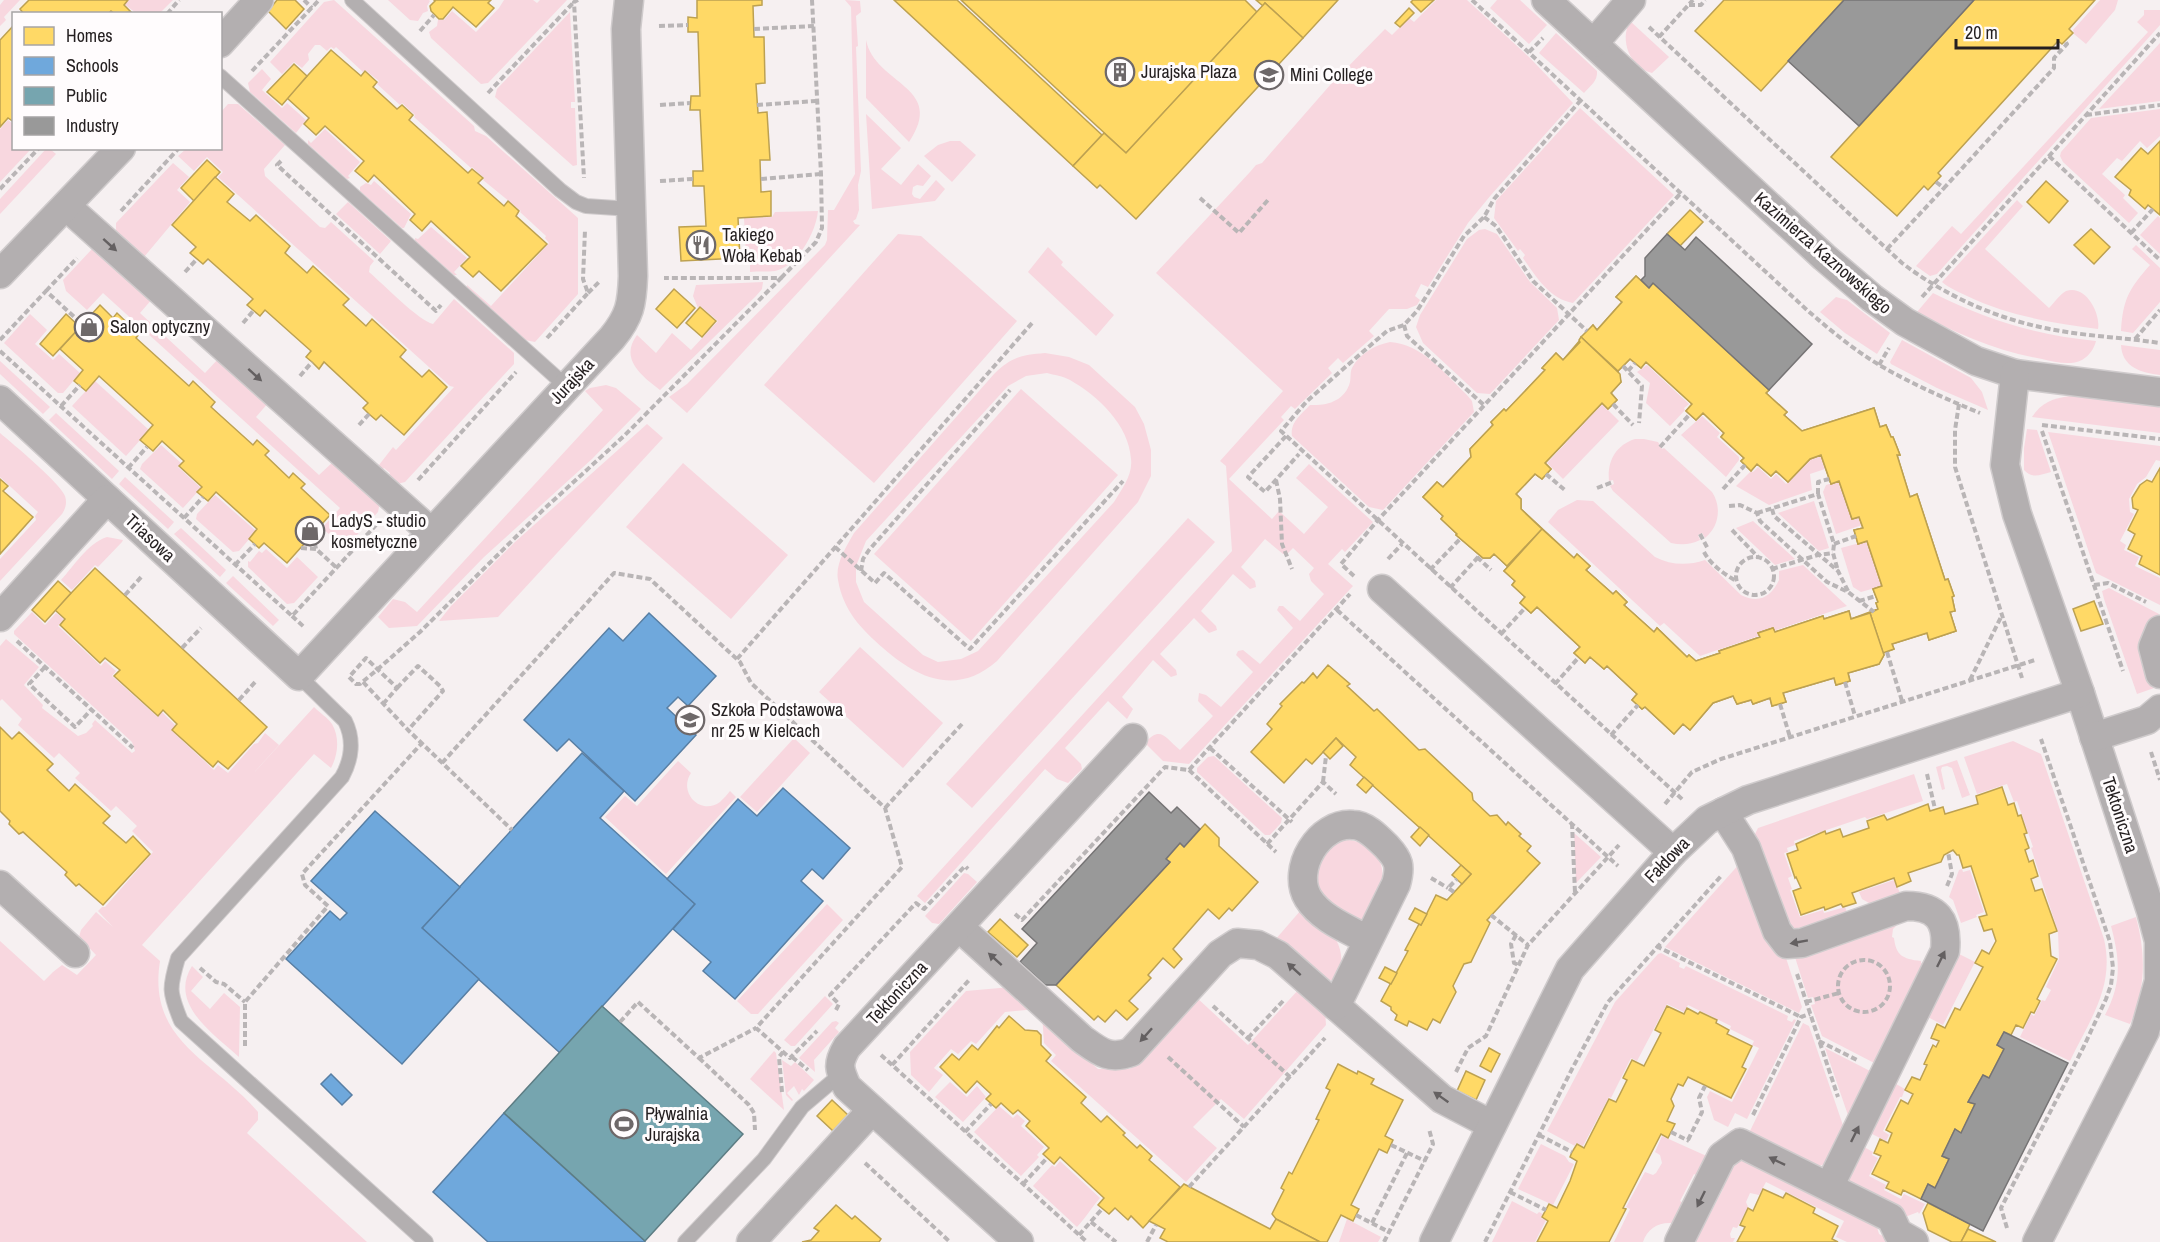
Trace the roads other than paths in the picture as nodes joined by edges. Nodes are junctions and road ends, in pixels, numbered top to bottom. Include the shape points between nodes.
1 (259, 0) edge
2 (352, 0) edge
3 (629, 0) edge
4 (1546, 0) edge
5 (1628, 3) edge
6 (222, 41) edge
7 (1594, 43) junction
8 (222, 78) edge
9 (119, 150) edge
10 (66, 206) junction
11 (631, 209) junction
12 (0, 274) edge
13 (2015, 374) junction
14 (567, 387) junction
15 (2160, 392) edge
16 (0, 400) edge
17 (107, 499) junction
18 (431, 532) junction
19 (1366, 586) road end
20 (2156, 617) edge
21 (8, 628) edge
22 (2160, 674) edge
23 (299, 676) junction
24 (2080, 693) junction
25 (2151, 716) edge
26 (2094, 737) junction
27 (1133, 738) dead end
28 (1715, 816) junction
29 (1673, 852) junction
30 (0, 885) edge
31 (958, 927) junction
32 (1368, 940) junction
33 (2159, 941) edge
34 (75, 953) dead end
35 (1341, 1010) junction
36 (842, 1074) junction
37 (872, 1110) junction
38 (1492, 1125) junction
39 (1829, 1187) junction
40 (426, 1242) edge
41 (685, 1242) edge
42 (751, 1242) edge
43 (1019, 1242) edge
44 (1434, 1242) edge
45 (1679, 1242) edge
46 (1914, 1242) edge
47 (2037, 1242) edge

1 - 6 street
2 - 11 lane via 576,202
3 - 11 street, Jurajska via 626,29
4 - 7 street, Kazimierza Kaznowskiego
5 - 7 street
7 - 13 street, Kazimierza Kaznowskiego via 1872,298 1905,322 1976,361
8 - 14 lane
9 - 10 street
10 - 12 street
10 -> 18 street
11 - 14 street, Jurajska via 633,276 628,315
13 - 15 street, Kazimierza Kaznowskiego
13 - 24 street, Tektoniczna via 2005,465 2017,514
14 - 18 street, Jurajska
16 - 17 street, Triasowa
17 - 21 street
17 - 23 street, Triasowa
18 - 23 street, Jurajska
19 - 29 street
20 - 22 street via 2153,647
23 - 40 lane via 345,721 351,735 347,768 178,958 171,997 181,1021
24 - 26 street, Tektoniczna
24 - 28 street, Fałdowa via 1748,800
25 - 26 street
26 - 33 street, Tektoniczna
27 - 31 street, Tektoniczna
28 - 29 street, Fałdowa
39 -> 28 street via 1945,951 1946,934 1935,911 1906,906 1802,943 1787,944 1778,931 1743,842
29 - 38 street, Fałdowa via 1570,969
30 - 34 street
35 -> 31 street via 1278,955 1258,945 1237,943 1220,954 1131,1052 1118,1056 1100,1052 1082,1039
31 - 36 street, Tektoniczna via 847,1047 840,1060
32 - 32 street via 1400,870 1395,856 1370,831 1354,825 1340,826 1316,843 1308,855 1304,884 1308,898 1333,921
32 - 35 street
33 - 47 street, Tektoniczna via 2159,981 2145,1031
38 -> 35 street via 1442,1099
36 - 37 street via 847,1087
36 - 41 lane via 802,1107 764,1159
37 - 42 street
37 - 43 street
38 - 44 street, Fałdowa
39 -> 45 street via 1740,1143 1722,1156
39 - 46 street via 1891,1218 1898,1233

